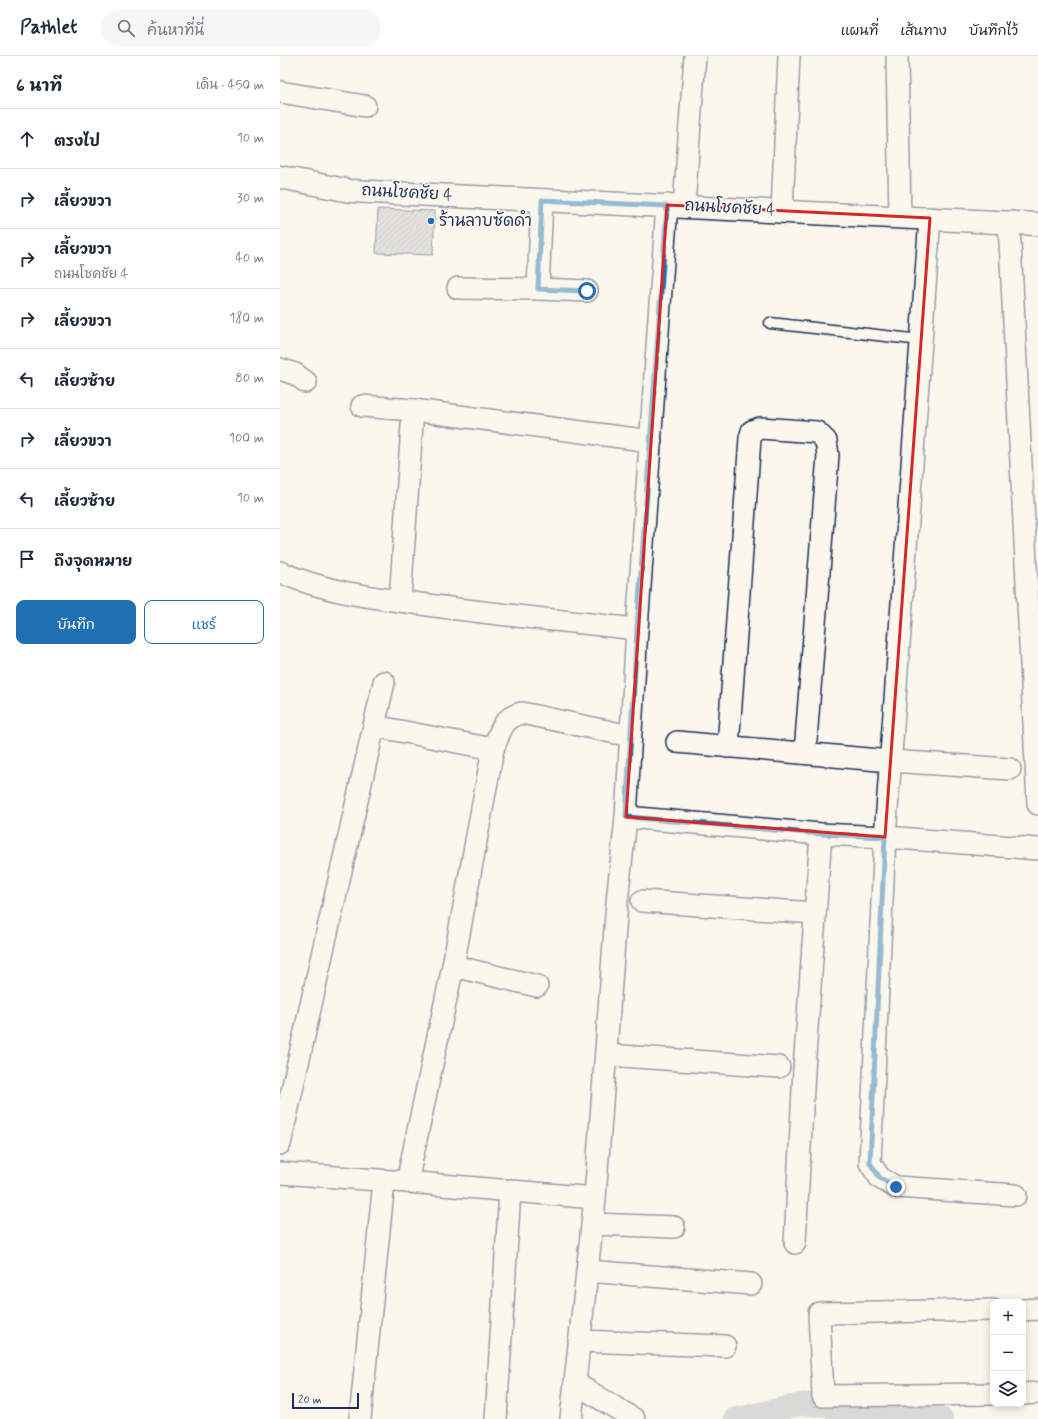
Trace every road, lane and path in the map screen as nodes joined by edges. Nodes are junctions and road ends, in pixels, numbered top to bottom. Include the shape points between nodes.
1 (695, 56) edge
2 (789, 56) edge
3 (897, 56) edge
4 (280, 92) edge
5 (365, 106) dead end
6 (280, 177) edge
7 (542, 200) junction
8 (676, 206) junction
9 (782, 211) junction
10 (900, 217) junction
11 (930, 218) junction
12 (1009, 222) junction
13 (1038, 224) edge
14 (458, 288) dead end
15 (538, 289) junction
16 (587, 291) dead end
17 (770, 323) dead end
18 (921, 340) junction
19 (280, 369) edge
20 (306, 382) dead end
21 (362, 406) dead end
22 (413, 410) junction
23 (651, 441) junction
24 (280, 572) edge
25 (400, 601) junction
26 (637, 629) junction
27 (384, 682) dead end
28 (374, 726) junction
29 (630, 736) junction
30 (677, 742) dead end
31 (728, 746) junction
32 (493, 749) junction
33 (805, 753) junction
34 (890, 761) junction
35 (1010, 769) dead end
36 (1038, 804) edge
37 (626, 817) junction
38 (821, 834) junction
39 (885, 837) junction
40 (1038, 849) edge
41 (642, 901) dead end
42 (814, 912) junction
43 (453, 966) junction
44 (537, 986) dead end
45 (606, 1055) junction
46 (779, 1068) dead end
47 (280, 1144) edge
48 (280, 1173) edge
49 (384, 1181) junction
50 (407, 1182) junction
51 (510, 1190) junction
52 (1016, 1196) dead end
53 (595, 1198) junction
54 (592, 1224) junction
55 (674, 1227) dead end
56 (795, 1243) dead end
57 (587, 1271) junction
58 (751, 1284) dead end
59 (990, 1310) edge
60 (1026, 1310) edge
61 (1038, 1310) edge
62 (579, 1341) junction
63 (725, 1346) dead end
64 (575, 1383) junction
65 (990, 1394) edge
66 (1026, 1394) edge
67 (1038, 1394) edge
68 (571, 1416) edge
69 (360, 1419) edge
70 (496, 1419) edge
71 (634, 1419) edge

1 - 8 street
2 - 9 street
3 - 10 street
4 - 5 street
6 - 7 street, ถนนโชคชัย 4 via 350,190
7 - 8 street, ถนนโชคชัย 4
7 - 15 street
8 - 9 street, ถนนโชคชัย 4
8 - 23 street
9 - 10 street, ถนนโชคชัย 4
10 - 11 street, ถนนโชคชัย 4
11 - 12 street, ถนนโชคชัย 4
11 - 18 street
12 - 13 street, ถนนโชคชัย 4
12 - 36 street
14 - 15 street
15 - 16 street
17 - 18 lane
18 - 34 street
19 - 20 street via 295,374
21 - 22 street
22 - 23 street
22 - 25 street
23 - 26 street
24 - 25 street via 326,589
25 - 26 street
26 - 29 street
27 - 28 street
28 - 32 street
28 - 47 street
29 - 32 street via 522,713 505,721
29 - 37 street
30 - 31 street
31 - 33 street
31 - 33 street via 750,438 752,431 760,428 817,432 826,442 828,455
32 - 43 street
33 - 34 street
34 - 35 street
34 - 39 street
37 - 38 street
37 - 45 street
38 - 39 street
38 - 42 street
39 - 40 street
39 - 52 street via 870,1163 880,1178 896,1187
41 - 42 street
42 - 56 street
43 - 44 street
43 - 50 street
45 - 46 street
45 - 53 street
48 - 49 street
49 - 50 street
49 - 69 street
50 - 51 street
51 - 53 street
51 - 70 street
53 - 54 street
54 - 55 street
54 - 57 street
57 - 58 street
57 - 62 street
59 - 65 street via 819,1313 823,1396
60 - 61 street
62 - 63 street
62 - 64 street
64 - 68 street
64 - 71 street
66 - 67 street

